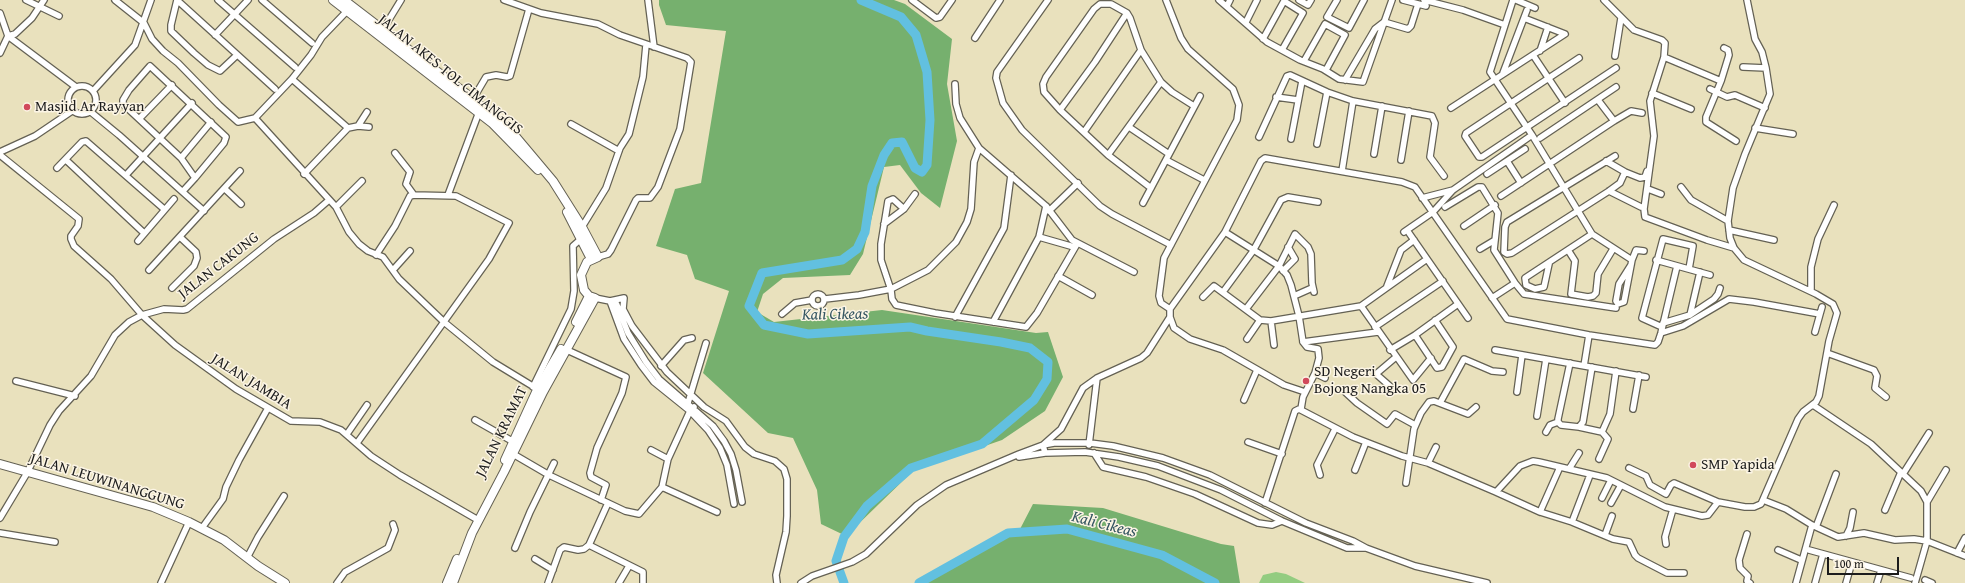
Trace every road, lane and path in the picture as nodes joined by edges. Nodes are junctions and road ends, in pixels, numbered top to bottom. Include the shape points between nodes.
1 (26, 0) edge
2 (44, 0) edge
3 (115, 0) edge
4 (151, 0) edge
5 (177, 0) edge
6 (218, 0) edge
7 (248, 0) edge
8 (262, 0) edge
9 (333, 0) edge
10 (401, 0) edge
11 (504, 0) edge
12 (648, 0) edge
13 (912, 0) edge
14 (952, 0) edge
15 (1000, 0) edge
16 (1047, 0) edge
17 (1166, 0) edge
18 (1219, 0) edge
19 (1230, 0) edge
20 (1257, 0) edge
21 (1300, 0) edge
22 (1311, 0) edge
23 (1337, 0) edge
24 (1364, 0) edge
25 (1392, 0) edge
26 (1403, 0) edge
27 (1424, 0) edge
28 (1514, 0) edge
29 (1604, 0) edge
30 (1747, 0) edge
31 (349, 4) edge
32 (1418, 4) junction
33 (1525, 4) edge
34 (1227, 6) junction
35 (1426, 6) dead end
36 (40, 8) junction
37 (1535, 8) dead end
38 (529, 9) junction
39 (0, 13) edge
40 (1127, 13) junction
41 (234, 15) junction
42 (59, 16) dead end
43 (1524, 18) junction
44 (1620, 18) junction
45 (1246, 22) junction
46 (1384, 22) junction
47 (144, 23) junction
48 (1505, 25) junction
49 (1548, 27) junction
50 (382, 31) junction
51 (215, 35) junction
52 (8, 36) junction
53 (139, 38) junction
54 (975, 38) dead end
55 (1263, 38) junction
56 (152, 39) junction
57 (312, 43) dead end
58 (646, 45) junction
59 (654, 47) junction
60 (1724, 48) dead end
61 (1141, 50) junction
62 (1282, 50) junction
63 (1540, 51) junction
64 (0, 53) edge
65 (237, 55) junction
66 (1533, 56) junction
67 (1615, 56) dead end
68 (1664, 57) junction
69 (1579, 58) dead end
70 (1304, 61) junction
71 (295, 67) dead end
72 (1743, 67) dead end
73 (1616, 68) dead end
74 (1766, 68) junction
75 (1326, 70) junction
76 (1503, 73) junction
77 (1548, 78) junction
78 (292, 79) junction
79 (1494, 79) junction
80 (1345, 80) junction
81 (1302, 81) junction
82 (1721, 81) junction
83 (1161, 82) junction
84 (955, 84) dead end
85 (172, 85) junction
86 (1616, 87) dead end
87 (76, 88) junction
88 (275, 89) dead end
89 (1710, 89) dead end
90 (93, 91) junction
91 (1327, 92) junction
92 (1717, 92) junction
93 (1652, 93) junction
94 (1200, 96) dead end
95 (1276, 97) junction
96 (473, 99) junction
97 (1298, 100) junction
98 (1598, 100) junction
99 (1353, 101) junction
100 (192, 103) junction
101 (1565, 103) junction
102 (1510, 104) junction
103 (1194, 106) junction
104 (1382, 106) junction
105 (1451, 108) dead end
106 (1764, 108) junction
107 (1691, 109) dead end
108 (1060, 110) junction
109 (72, 111) junction
110 (1409, 111) junction
111 (91, 112) junction
112 (367, 112) dead end
113 (480, 112) junction
114 (1642, 113) dead end
115 (140, 118) junction
116 (256, 118) junction
117 (494, 120) junction
118 (1614, 121) junction
119 (211, 122) junction
120 (571, 124) dead end
121 (358, 126) junction
122 (369, 127) dead end
123 (1129, 127) junction
124 (348, 128) junction
125 (1526, 128) junction
126 (1755, 128) junction
127 (1084, 132) junction
128 (1793, 134) dead end
129 (1532, 136) junction
130 (160, 137) junction
131 (1259, 137) dead end
132 (1540, 138) dead end
133 (1291, 139) dead end
134 (1736, 140) dead end
135 (1317, 144) dead end
136 (978, 148) junction
137 (1526, 149) dead end
138 (619, 151) junction
139 (1649, 151) dead end
140 (0, 152) edge
141 (394, 153) dead end
142 (1169, 154) junction
143 (1374, 154) dead end
144 (0, 155) edge
145 (1108, 155) junction
146 (143, 156) junction
147 (1615, 156) dead end
148 (180, 158) junction
149 (66, 160) junction
150 (1166, 160) junction
151 (1401, 160) dead end
152 (1507, 161) junction
153 (1606, 161) junction
154 (1549, 165) junction
155 (57, 168) dead end
156 (240, 171) dead end
157 (1342, 171) junction
158 (1625, 172) junction
159 (304, 174) junction
160 (1487, 174) dead end
161 (126, 175) junction
162 (1011, 175) junction
163 (1444, 176) dead end
164 (195, 178) junction
165 (1204, 180) junction
166 (362, 181) dead end
167 (1078, 182) junction
168 (1521, 183) junction
169 (1620, 183) junction
170 (1681, 187) dead end
171 (225, 188) junction
172 (1151, 188) junction
173 (1564, 188) junction
174 (1648, 189) junction
175 (184, 190) dead end
176 (1453, 190) junction
177 (1609, 191) junction
178 (915, 194) dead end
179 (1617, 194) junction
180 (1661, 194) dead end
181 (414, 195) junction
182 (448, 195) junction
183 (1501, 196) dead end
184 (1422, 198) junction
185 (174, 199) dead end
186 (329, 200) junction
187 (1318, 202) dead end
188 (1143, 203) dead end
189 (242, 204) dead end
190 (1834, 204) dead end
191 (1495, 205) junction
192 (336, 207) junction
193 (1445, 207) dead end
194 (1048, 208) junction
195 (1641, 208) dead end
196 (164, 209) junction
197 (904, 209) junction
198 (1578, 210) junction
199 (204, 212) junction
200 (1433, 212) junction
201 (1728, 221) junction
202 (884, 224) junction
203 (1464, 226) dead end
204 (582, 227) junction
205 (1729, 230) junction
206 (1225, 232) junction
207 (144, 233) junction
208 (1592, 234) junction
209 (180, 237) junction
210 (1039, 237) junction
211 (581, 239) junction
212 (1414, 240) junction
213 (1495, 240) junction
214 (1774, 240) dead end
215 (138, 241) dead end
216 (1171, 245) junction
217 (1076, 246) junction
218 (1288, 247) junction
219 (1734, 248) junction
220 (1480, 249) dead end
221 (1613, 249) junction
222 (410, 250) dead end
223 (1568, 250) junction
224 (1253, 251) junction
225 (1644, 251) dead end
226 (376, 255) junction
227 (595, 258) junction
228 (1427, 259) junction
229 (1656, 260) junction
230 (1632, 263) junction
231 (1548, 264) junction
232 (1278, 266) junction
233 (1677, 266) junction
234 (1689, 269) junction
235 (149, 270) dead end
236 (393, 270) junction
237 (1283, 271) junction
238 (1134, 272) dead end
239 (1700, 272) junction
240 (1710, 275) dead end
241 (1058, 276) junction
242 (1443, 281) junction
243 (1515, 283) junction
244 (1388, 286) junction
245 (172, 288) dead end
246 (1720, 288) dead end
247 (891, 289) junction
248 (1811, 291) junction
249 (1223, 292) junction
250 (1092, 295) dead end
251 (1294, 296) junction
252 (592, 297) junction
253 (1203, 297) dead end
254 (825, 298) junction
255 (1492, 298) junction
256 (612, 300) junction
257 (812, 300) junction
258 (1458, 304) junction
259 (1361, 306) junction
260 (1822, 307) dead end
261 (1616, 308) dead end
262 (1170, 309) junction
263 (1246, 309) junction
264 (142, 314) junction
265 (782, 314) dead end
266 (1690, 314) junction
267 (1820, 314) junction
268 (1300, 316) junction
269 (955, 317) junction
270 (1170, 317) junction
271 (1468, 318) dead end
272 (1260, 320) junction
273 (1434, 320) junction
274 (1271, 321) junction
275 (444, 322) junction
276 (993, 322) junction
277 (1662, 328) junction
278 (1377, 329) junction
279 (1815, 332) dead end
280 (1415, 335) junction
281 (1590, 335) junction
282 (692, 338) dead end
283 (1247, 339) dead end
284 (1319, 340) junction
285 (1303, 342) junction
286 (706, 343) dead end
287 (1274, 344) dead end
288 (1318, 349) junction
289 (567, 350) junction
290 (1390, 350) junction
291 (1495, 350) dead end
292 (1827, 353) junction
293 (1522, 355) junction
294 (1396, 356) junction
295 (1431, 358) junction
296 (1546, 359) junction
297 (1570, 363) junction
298 (661, 366) junction
299 (1584, 366) junction
300 (1592, 367) junction
301 (1257, 370) junction
302 (1616, 371) junction
303 (1315, 372) junction
304 (1503, 372) dead end
305 (1639, 375) junction
306 (1646, 377) dead end
307 (1097, 378) junction
308 (1325, 378) dead end
309 (16, 381) dead end
310 (1392, 388) dead end
311 (538, 390) junction
312 (1343, 390) dead end
313 (1305, 392) junction
314 (1517, 392) dead end
315 (690, 394) junction
316 (75, 396) junction
317 (1886, 397) dead end
318 (1244, 400) dead end
319 (688, 402) junction
320 (1440, 403) junction
321 (367, 405) dead end
322 (1813, 405) junction
323 (1476, 407) dead end
324 (268, 408) junction
325 (692, 409) junction
326 (1301, 409) junction
327 (1633, 409) dead end
328 (1537, 416) dead end
329 (475, 420) dead end
330 (1558, 422) junction
331 (1415, 425) junction
332 (1579, 427) junction
333 (1334, 429) junction
334 (1546, 432) dead end
335 (1602, 432) junction
336 (1929, 433) dead end
337 (348, 434) junction
338 (512, 441) junction
339 (1248, 442) dead end
340 (1366, 442) junction
341 (357, 443) junction
342 (1090, 443) junction
343 (1043, 445) junction
344 (1436, 447) dead end
345 (651, 450) dead end
346 (1085, 452) junction
347 (1045, 453) junction
348 (1094, 453) junction
349 (1579, 453) dead end
350 (513, 454) junction
351 (1282, 454) junction
352 (1012, 457) junction
353 (1409, 458) junction
354 (668, 459) junction
355 (1598, 459) dead end
356 (554, 463) dead end
357 (1428, 463) junction
358 (0, 464) edge
359 (1560, 466) junction
360 (1629, 468) dead end
361 (1569, 469) junction
362 (1355, 470) dead end
363 (1946, 470) dead end
364 (27, 473) junction
365 (1902, 473) junction
366 (1320, 474) dead end
367 (1590, 474) junction
368 (1836, 474) dead end
369 (549, 475) junction
370 (1611, 480) junction
371 (1406, 483) dead end
372 (1621, 485) junction
373 (662, 487) junction
374 (1494, 492) junction
375 (284, 496) dead end
376 (1490, 498) dead end
377 (1602, 498) dead end
378 (601, 500) junction
379 (1763, 500) junction
380 (742, 502) dead end
381 (1718, 502) junction
382 (1927, 502) junction
383 (1265, 503) junction
384 (1611, 503) dead end
385 (608, 504) junction
386 (734, 504) dead end
387 (2, 508) edge
388 (1674, 510) junction
389 (1885, 510) dead end
390 (717, 512) dead end
391 (1540, 512) junction
392 (1853, 512) dead end
393 (1612, 516) dead end
394 (0, 518) edge
395 (476, 519) junction
396 (1282, 521) junction
397 (189, 522) junction
398 (1572, 522) junction
399 (393, 524) dead end
400 (1814, 526) junction
401 (202, 528) junction
402 (0, 533) edge
403 (1747, 534) dead end
404 (1606, 535) junction
405 (1846, 536) junction
406 (1965, 538) edge
407 (1927, 541) junction
408 (55, 542) dead end
409 (1666, 544) dead end
410 (589, 545) junction
411 (515, 548) dead end
412 (1366, 548) junction
413 (1778, 550) dead end
414 (1809, 550) dead end
415 (1957, 553) junction
416 (1823, 554) junction
417 (1965, 556) edge
418 (247, 558) junction
419 (535, 559) dead end
420 (1801, 560) junction
421 (1852, 562) junction
422 (629, 566) junction
423 (553, 570) junction
424 (1881, 570) junction
425 (1684, 573) dead end
426 (1911, 578) dead end
427 (1924, 580) dead end
428 (161, 583) edge
429 (285, 583) edge
430 (337, 583) edge
431 (447, 583) edge
432 (453, 583) edge
433 (548, 583) edge
434 (619, 583) edge
435 (643, 583) edge
436 (777, 583) edge
437 (801, 583) edge
438 (1487, 583) edge
439 (1750, 583) edge
440 (1796, 583) edge
441 (1815, 583) edge
442 (1846, 583) edge
443 (1877, 583) edge
444 (1916, 583) edge
445 (1932, 583) edge

1 - 36 street
2 - 36 street
3 - 47 street
4 - 47 street
5 - 51 street
5 - 65 street via 171,31 194,53 220,71
6 - 41 street
7 - 41 street
8 - 57 street
9 - 31 main road, JALAN AKES TOL CIMANGGIS
10 - 50 street
11 - 38 street
12 - 59 street
13 - 14 street via 936,18 940,17
15 - 54 street
16 - 167 street via 997,72 996,78 1008,113 1022,130
17 - 165 street via 1188,49 1233,89 1238,100 1237,120
18 - 34 street
19 - 34 street
20 - 45 street
21 - 22 street via 1308,5
23 - 24 street via 1327,17 1349,28
25 - 46 street
26 - 32 street
27 - 48 street
28 - 33 street
28 - 48 street
29 - 44 street
30 - 74 street via 1755,38
31 - 50 main road, JALAN AKES TOL CIMANGGIS
31 - 78 street
31 - 113 main road, JALAN AKES TOL CIMANGGIS
32 - 35 street
32 - 46 street via 1408,29
33 - 37 street
33 - 43 street
34 - 45 street
36 - 42 street
36 - 52 street via 15,34
38 - 58 street via 592,22
38 - 96 street via 510,76 486,77
39 - 52 street
40 - 61 street
40 - 108 street
40 - 108 street via 1111,4 1100,4 1094,8 1050,70 1042,88
41 - 51 street
41 - 71 street
43 - 49 street
43 - 76 street
44 - 67 street
44 - 68 street via 1634,30 1664,41
45 - 55 street
46 - 80 street via 1375,29
46 - 80 street via 1363,82
47 - 53 street
47 - 56 street
48 - 79 street via 1490,69
49 - 63 street
49 - 63 street via 1565,34
50 - 96 main road, JALAN AKES TOL CIMANGGIS
51 - 65 street
52 - 64 street
52 - 87 street
53 - 56 street
53 - 90 street via 131,52
55 - 62 street
55 - 62 street via 1284,1 1303,13
56 - 116 street via 238,122
58 - 59 street
58 - 138 street via 643,77 629,134
59 - 227 street via 687,58 691,62 680,129 653,195 650,198 636,200 611,250 608,254
60 - 82 street via 1728,50 1729,55
61 - 83 street
61 - 127 street
62 - 70 street
63 - 66 street
65 - 88 street
66 - 76 street
66 - 77 street
68 - 82 street
68 - 93 street
69 - 77 street
70 - 75 street
70 - 75 street via 1325,24 1345,35
72 - 74 street
73 - 101 street
74 - 106 street via 1770,94
75 - 80 street
76 - 79 street
77 - 101 street
77 - 102 street
78 - 116 street
78 - 124 street
79 - 102 street
79 - 105 street
81 - 91 street
81 - 95 street via 1288,75
81 - 97 street
82 - 92 street
83 - 103 street
83 - 123 street
84 - 136 street via 960,118
85 - 100 street
85 - 115 street
85 - 115 street via 150,66 123,100 123,104
86 - 98 street
87 - 90 street via 88,87
87 - 109 street via 68,97
89 - 92 street
90 - 111 street via 96,102
91 - 99 street
91 - 135 street
92 - 106 street via 1728,97 1735,95
92 - 134 street via 1706,122
93 - 107 street
93 - 174 street via 1649,105 1654,136
94 - 103 street
95 - 97 street
95 - 131 street
96 - 117 main road, JALAN AKES TOL CIMANGGIS
97 - 133 street
98 - 118 street
98 - 132 street
99 - 104 street
99 - 157 street
100 - 119 street
100 - 130 street
101 - 125 street
102 - 125 street
102 - 125 street via 1465,136 1482,158
103 - 142 street
104 - 110 street
104 - 143 street
106 - 126 street
108 - 127 street
109 - 111 street via 81,115
109 - 140 street via 35,136
110 - 151 street
110 - 163 street via 1429,114 1434,118 1430,157
111 - 146 street
112 - 121 street
113 - 117 main road, JALAN AKES TOL CIMANGGIS
113 - 182 street
114 - 118 street via 1631,111
115 - 130 street
116 - 159 street
117 - 204 main road, JALAN AKES TOL CIMANGGIS via 539,162
117 - 211 main road, JALAN AKES TOL CIMANGGIS via 536,167 568,214
118 - 154 street
119 - 148 street
119 - 164 street via 226,139
120 - 138 street
121 - 122 street
121 - 124 street
123 - 142 street
123 - 145 street
124 - 159 street
125 - 129 street
126 - 128 street
126 - 201 street via 1733,188
127 - 145 street
129 - 154 street
129 - 176 street
130 - 146 street
130 - 148 street
136 - 162 street
136 - 247 street via 974,162 971,209 956,242 928,270
137 - 152 street
138 - 204 street via 606,188
139 - 158 street via 1645,177 1640,178
141 - 181 street via 410,172 406,184
142 - 150 street
144 - 264 street, JALAN JAMBIA via 79,219 78,226 71,236 74,246 111,279
145 - 172 street
146 - 161 street
146 - 199 street
147 - 153 street
148 - 164 street
149 - 155 street
149 - 161 street via 82,142 86,141
149 - 207 street
150 - 165 street
150 - 172 street
152 - 160 street
152 - 168 street
153 - 158 street
153 - 173 street
154 - 168 street
154 - 173 street
156 - 171 street
157 - 184 street via 1407,184 1414,187
157 - 206 street via 1265,158
158 - 169 street
159 - 186 street
161 - 196 street
162 - 194 street
162 - 269 street via 1004,228
164 - 175 street
165 - 216 street
166 - 192 street
167 - 194 street
167 - 216 street via 1100,206
168 - 183 street
169 - 177 street
169 - 179 street
170 - 201 street via 1691,200
171 - 189 street
171 - 199 street
172 - 188 street
173 - 198 street
173 - 198 street via 1507,222 1504,252 1512,253
174 - 180 street
174 - 219 street via 1644,214 1647,218
176 - 184 street
176 - 200 street
177 - 179 street
177 - 198 street
178 - 197 street
179 - 195 street
181 - 182 street
181 - 226 street via 410,196
182 - 275 street via 456,196 509,222 510,225
184 - 200 street
185 - 196 street
186 - 192 street
186 - 264 street, JALAN CAKUNG via 274,239 187,309 164,309
187 - 224 street via 1284,198
190 - 248 street via 1818,239 1811,267
191 - 193 street via 1480,186
191 - 203 street
191 - 213 street via 1498,213
192 - 226 street via 349,232 359,244
194 - 210 street
194 - 217 street
196 - 207 street
197 - 202 street
197 - 202 street via 893,199 890,200
198 - 208 street
199 - 209 street
200 - 212 street via 1406,233
200 - 255 street
201 - 205 street
202 - 247 street via 881,260
204 - 227 main road, JALAN AKES TOL CIMANGGIS
205 - 214 street
205 - 219 street
206 - 224 street
206 - 262 street
207 - 215 street
208 - 221 street
208 - 223 street
209 - 235 street
209 - 245 street via 196,252 197,258 194,266
210 - 217 street
210 - 276 street
211 - 227 main road, JALAN AKES TOL CIMANGGIS
211 - 311 street via 573,246 574,291 571,309
212 - 228 street
212 - 244 street via 1401,250
213 - 220 street
213 - 243 street via 1494,250
216 - 262 street via 1164,258 1159,296 1161,303
217 - 238 street
217 - 241 street
218 - 232 street
218 - 237 street via 1295,259
218 - 251 street via 1295,234 1308,247 1312,262 1313,290
219 - 248 street via 1749,263
221 - 223 street via 1598,272 1596,293 1588,297 1571,294 1575,261
221 - 230 street
222 - 236 street
223 - 231 street
224 - 232 street
224 - 249 street
225 - 230 street via 1636,250
226 - 236 street via 382,257
227 - 252 main road via 584,265 581,275 582,285
228 - 242 street
228 - 244 street
229 - 233 street
229 - 234 street via 1663,239 1691,245 1694,249
229 - 277 street via 1642,318
230 - 230 street via 1619,284 1616,300 1618,304 1624,302
231 - 231 street via 1525,278 1526,285 1535,289 1544,287
232 - 237 street
232 - 263 street
233 - 234 street
233 - 277 street
234 - 239 street
236 - 275 street via 399,279
237 - 251 street
239 - 240 street
239 - 266 street
241 - 250 street
241 - 276 street via 1028,326
242 - 258 street
242 - 278 street
243 - 255 street
243 - 261 street via 1527,295
244 - 259 street
246 - 266 street via 1714,299
247 - 254 street
247 - 269 street via 896,305
248 - 292 street via 1833,304 1837,312
249 - 253 street via 1212,286
249 - 263 street
251 - 268 street
252 - 256 street
252 - 289 main road, JALAN KRAMAT
252 - 311 main road, JALAN KRAMAT
254 - 257 street via 818,293
254 - 257 street via 820,306 814,305
255 - 281 street via 1507,319
256 - 298 street via 624,298 624,308 632,326
256 - 319 street via 640,354 660,378
256 - 325 street via 624,339 641,365 654,382
257 - 265 street via 795,303
258 - 271 street
258 - 273 street
259 - 268 street
259 - 278 street
260 - 267 street
262 - 270 street
263 - 272 street
264 - 316 street, JALAN CAKUNG via 115,335 91,376
264 - 324 street, JALAN JAMBIA via 179,349
266 - 277 street
267 - 277 street via 1729,299 1683,326
267 - 279 street
268 - 274 street
268 - 285 street
269 - 276 street
270 - 301 street via 1174,328 1186,336 1223,350
270 - 307 street via 1147,353
272 - 274 street
272 - 283 street
273 - 280 street
273 - 295 street via 1453,346 1452,352 1440,368 1437,368
274 - 287 street
275 - 311 street via 492,362
275 - 341 street
277 - 281 street via 1658,342 1652,346
278 - 284 street
278 - 290 street
280 - 290 street
280 - 295 street
281 - 299 street
282 - 298 street via 684,340
284 - 285 street
284 - 288 street
285 - 288 street via 1308,348
286 - 315 street
288 - 303 street via 1319,358
289 - 311 main road, JALAN KRAMAT
289 - 378 street via 625,374 626,377 622,393 597,448 590,473 591,477 606,485
290 - 294 street
291 - 293 street
292 - 317 street via 1874,370 1877,376 1875,388
292 - 322 street via 1820,392
293 - 296 street
293 - 314 street
294 - 295 street via 1414,380
294 - 310 street via 1376,374
296 - 297 street
296 - 328 street
297 - 299 street
297 - 330 street
298 - 315 street
299 - 300 street
300 - 302 street
300 - 332 street via 1584,420
301 - 313 street via 1284,385
301 - 318 street
302 - 305 street
302 - 335 street via 1610,414
303 - 308 street
303 - 313 street
304 - 320 street via 1492,371 1464,359
305 - 306 street
305 - 327 street
307 - 342 street
307 - 343 street via 1083,388 1061,429
309 - 316 street
311 - 338 main road, JALAN KRAMAT
311 - 350 main road, JALAN KRAMAT
312 - 331 street via 1356,403 1387,424 1395,414
313 - 326 street
315 - 319 street
315 - 436 street via 726,421 744,447 754,454 774,461 784,469 787,479 787,516 776,575
316 - 364 street, JALAN CAKUNG via 59,411 50,425
319 - 325 street
320 - 323 street via 1468,414
320 - 331 street via 1429,402
321 - 337 street
322 - 365 street via 1867,441
322 - 379 street via 1798,419
324 - 337 street, JALAN JAMBIA via 293,422 320,422
324 - 401 street via 238,460 223,499
325 - 354 street
325 - 380 street via 713,426 731,454
325 - 386 street via 724,456
326 - 333 street
326 - 351 street via 1295,411
329 - 338 street
330 - 332 street via 1561,425
330 - 334 street via 1550,425
331 - 353 street
332 - 335 street
333 - 340 street
333 - 366 street via 1317,465
335 - 355 street via 1608,439
336 - 365 street
337 - 341 street, JALAN JAMBIA
338 - 395 main road, JALAN KRAMAT via 501,470
339 - 351 street
340 - 353 street
340 - 362 street
341 - 395 street, JALAN JAMBIA via 371,456 400,475
342 - 343 street
342 - 346 street
342 - 383 street via 1163,458 1210,475
343 - 347 street
343 - 352 street
344 - 357 street
345 - 354 street
346 - 347 street
346 - 348 street
347 - 352 street
348 - 396 street via 1178,473 1221,490
348 - 396 street via 1103,467 1140,475 1195,494 1258,523 1272,525
349 - 361 street
350 - 369 street
350 - 395 main road, JALAN KRAMAT
351 - 383 street
352 - 437 street via 936,491 917,505 872,549 852,562
353 - 357 street
353 - 371 street
354 - 373 street
356 - 369 street
357 - 374 street
358 - 364 main road, JALAN LEUWINANGGUNG
359 - 361 street
359 - 374 street via 1539,462 1526,463 1516,469
359 - 391 street
360 - 381 street via 1646,476 1650,485 1666,494 1674,483
361 - 367 street
363 - 382 street
364 - 387 street, JALAN CAKUNG
364 - 397 main road, JALAN LEUWINANGGUNG via 153,508
365 - 382 street via 1921,491
365 - 389 street
367 - 370 street
367 - 398 street
368 - 400 street
369 - 378 street
369 - 411 street
370 - 372 street
370 - 377 street
372 - 384 street
372 - 388 street
373 - 385 street via 639,514 631,514
373 - 390 street
374 - 376 street
374 - 391 street
375 - 418 street
378 - 385 street
379 - 381 street via 1754,507
379 - 400 street via 1786,509
381 - 388 street via 1705,516
382 - 407 street
383 - 412 street
385 - 410 street
387 - 394 street, JALAN CAKUNG
388 - 409 street via 1665,537
391 - 398 street
392 - 405 street
393 - 404 street
395 - 431 main road, JALAN KRAMAT via 466,532
395 - 432 main road, JALAN KRAMAT
396 - 412 street via 1348,548
397 - 401 main road, JALAN LEUWINANGGUNG
397 - 428 street
398 - 404 street
399 - 430 street via 395,530 388,548 345,572
400 - 405 street via 1838,537
400 - 420 street
401 - 418 main road, JALAN LEUWINANGGUNG via 224,540
402 - 408 street
403 - 439 street via 1739,560 1740,568 1748,576 1747,581
404 - 425 street via 1629,542 1636,557 1665,572
405 - 407 street via 1866,533 1895,540
406 - 415 street
407 - 415 street
407 - 444 street
410 - 422 street
410 - 423 street via 581,551 562,548
412 - 438 street via 1415,566
413 - 420 street
414 - 416 street
415 - 417 street
416 - 421 street
416 - 441 street
418 - 429 main road, JALAN LEUWINANGGUNG
419 - 423 street
420 - 440 street
421 - 424 street
421 - 442 street
422 - 434 street
422 - 435 street via 643,572
423 - 433 street
424 - 426 street
424 - 443 street
427 - 445 street

